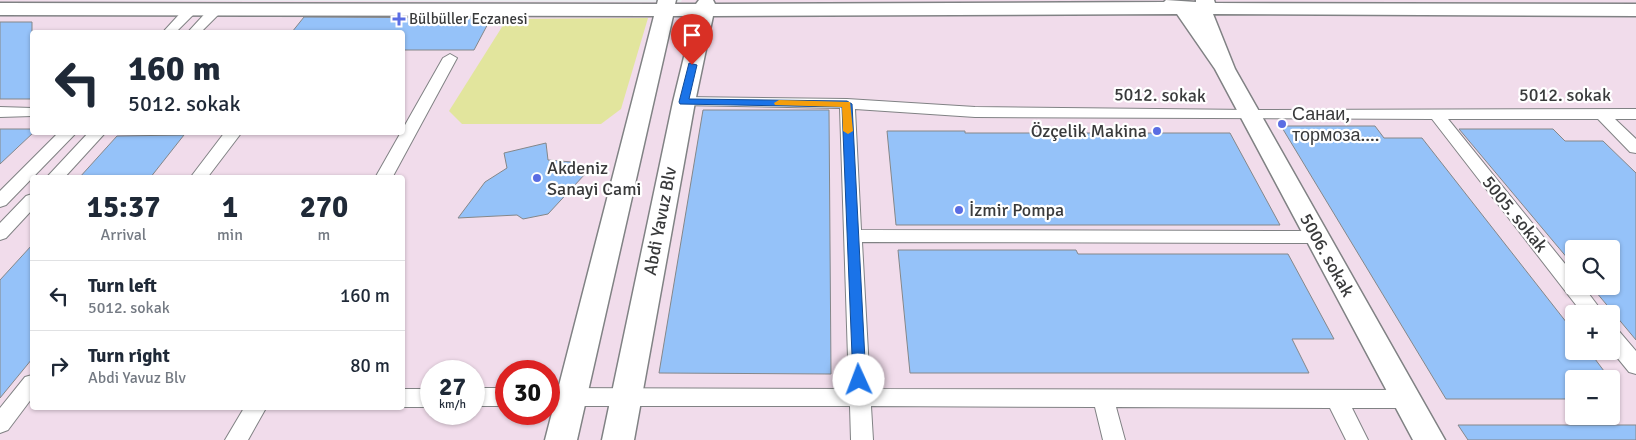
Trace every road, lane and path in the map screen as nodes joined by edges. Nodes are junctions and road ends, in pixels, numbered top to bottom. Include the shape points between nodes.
1 (1189, 4) edge
2 (686, 6) edge
3 (0, 9) edge
4 (191, 10) junction
5 (216, 10) junction
6 (1636, 10) edge
7 (171, 30) edge
8 (196, 30) edge
9 (450, 58) dead end
10 (684, 102) junction
11 (847, 104) junction
12 (0, 112) edge
13 (30, 112) edge
14 (405, 112) edge
15 (420, 112) junction
16 (1435, 113) junction
17 (1601, 113) junction
18 (1636, 114) edge
19 (1250, 115) junction
20 (66, 135) edge
21 (95, 135) edge
22 (232, 135) edge
23 (1636, 148) edge
24 (57, 175) edge
25 (200, 175) edge
26 (385, 175) edge
27 (0, 201) edge
28 (30, 202) edge
29 (0, 234) edge
30 (853, 236) junction
31 (1318, 237) junction
32 (1587, 305) edge
33 (1620, 346) edge
34 (1636, 366) edge
35 (30, 386) edge
36 (560, 397) edge
37 (626, 397) junction
38 (405, 398) edge
39 (420, 398) edge
40 (860, 398) junction
41 (1103, 398) junction
42 (1337, 399) junction
43 (1407, 399) junction
44 (254, 410) edge
45 (0, 424) edge
46 (236, 440) edge
47 (561, 440) edge
48 (618, 440) edge
49 (862, 440) edge
50 (1114, 440) edge
51 (1357, 440) edge
52 (1430, 440) edge

1 - 2 main road
1 - 6 main road
1 - 19 main road, 5006. sokak via 1208,20 1224,69
2 - 5 main road
2 - 10 main road, Abdi Yavuz Blv
2 - 36 main road
3 - 4 main road
4 - 5 main road
4 - 7 street
5 - 8 street
9 - 15 street
10 - 11 street, 5012. sokak
10 - 37 main road, Abdi Yavuz Blv
11 - 19 street, 5012. sokak via 975,112
11 - 30 street
12 - 13 street
14 - 15 street
15 - 26 street
16 - 17 street, 5012. sokak
16 - 19 street, 5012. sokak
16 - 32 street, 5005. sokak
17 - 18 street, 5012. sokak
17 - 23 street
19 - 31 main road, 5006. sokak
20 - 27 street
21 - 24 street
22 - 25 street
28 - 29 street
30 - 31 street
30 - 40 street
31 - 43 main road, 5006. sokak
33 - 34 street
35 - 45 street
36 - 37 street
36 - 47 main road
37 - 40 street
37 - 48 main road, Abdi Yavuz Blv
38 - 39 street
40 - 41 street
40 - 49 street
41 - 42 street
41 - 50 street
42 - 43 street
42 - 51 street
43 - 52 main road, 5006. sokak
44 - 46 street

